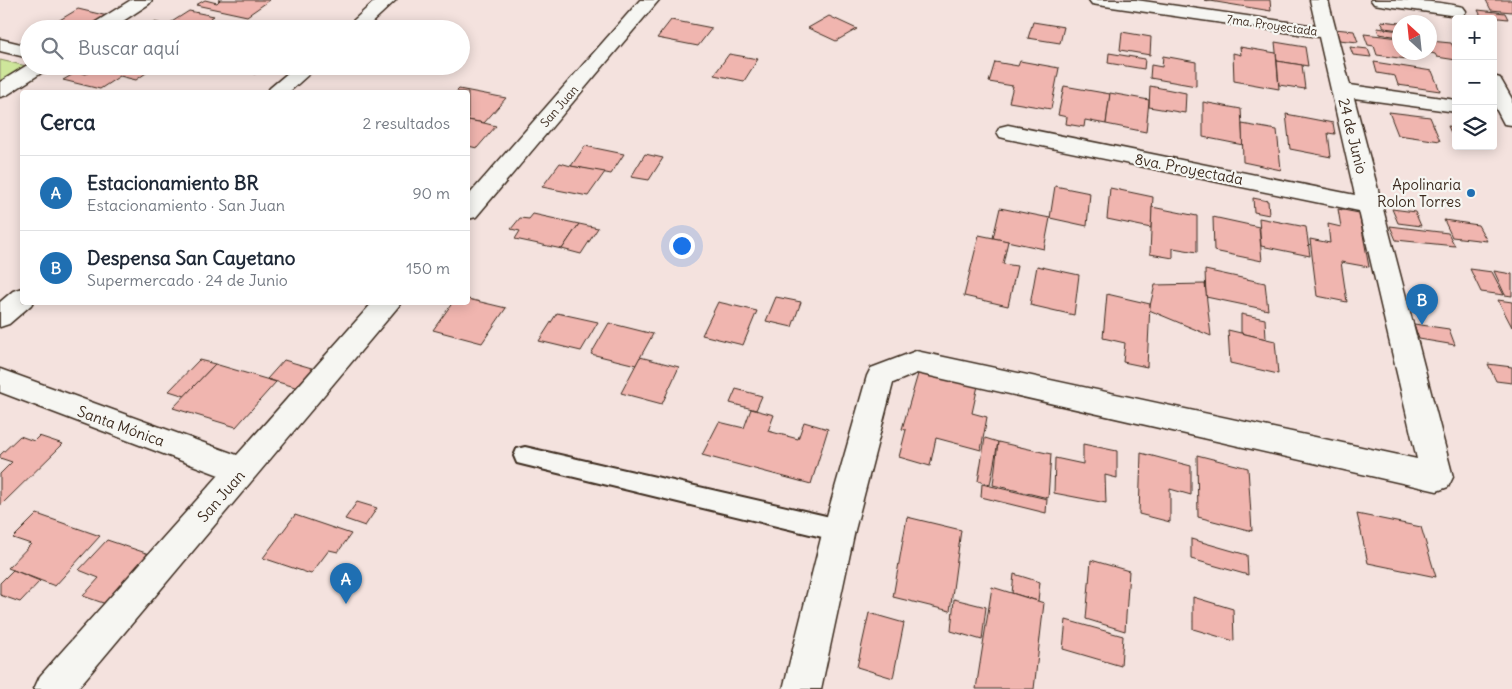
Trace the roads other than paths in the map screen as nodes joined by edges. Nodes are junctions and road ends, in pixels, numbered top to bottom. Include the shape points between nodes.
1 (143, 0) edge
2 (387, 0) edge
3 (650, 0) edge
4 (1098, 0) edge
5 (1319, 0) edge
6 (1380, 0) edge
7 (1456, 10) edge
8 (112, 20) edge
9 (364, 20) edge
10 (1327, 33) junction
11 (0, 45) edge
12 (20, 50) edge
13 (25, 75) edge
14 (297, 75) edge
15 (279, 90) edge
16 (1341, 90) junction
17 (0, 91) edge
18 (1497, 93) edge
19 (1452, 105) edge
20 (1505, 114) edge
21 (1008, 132) dead end
22 (1370, 205) junction
23 (470, 209) edge
24 (20, 300) edge
25 (386, 305) edge
26 (0, 317) edge
27 (0, 380) edge
28 (525, 456) dead end
29 (243, 471) junction
30 (839, 530) junction
31 (53, 689) edge
32 (802, 689) edge

1 - 8 street
2 - 9 street
3 - 23 street, San Juan
4 - 10 street, 7ma. Proyectada
5 - 10 street, 24 de Junio
6 - 7 street
10 - 16 street, 24 de Junio
11 - 12 street
13 - 17 street
14 - 15 street
16 - 19 street
16 - 22 street, 24 de Junio
18 - 20 street
21 - 22 street, 8va. Proyectada
22 - 30 street, 24 de Junio via 1437,477 916,362 881,376
24 - 26 street
25 - 29 street, San Juan
27 - 29 street, Santa Mónica
28 - 30 lane
29 - 31 street, San Juan
30 - 32 street

